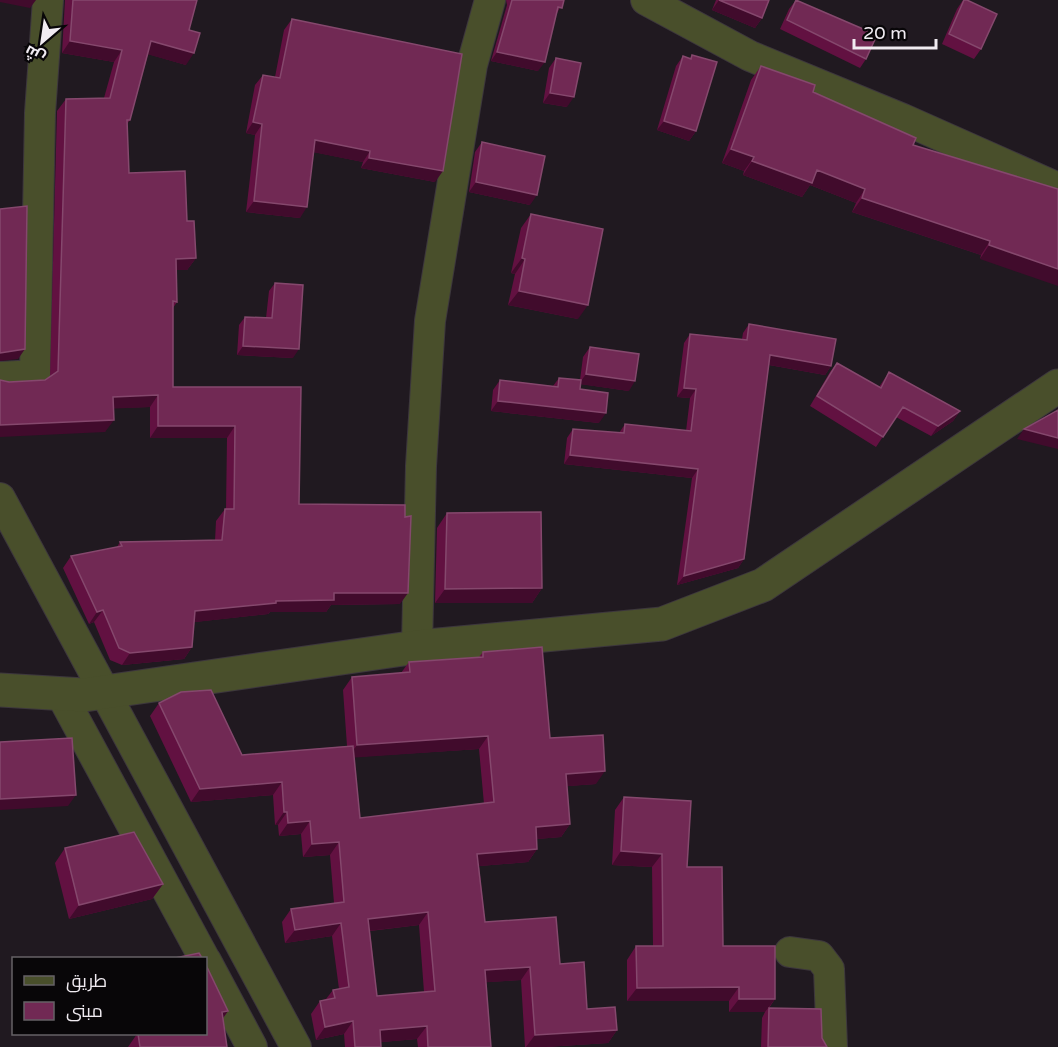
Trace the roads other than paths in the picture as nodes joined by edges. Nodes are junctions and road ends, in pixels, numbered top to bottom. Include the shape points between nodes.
1 (48, 0) edge
2 (490, 0) edge
3 (646, 0) edge
4 (1058, 188) edge
5 (0, 376) edge
6 (1058, 386) edge
7 (0, 498) edge
8 (417, 647) junction
9 (0, 690) edge
10 (105, 692) junction
11 (62, 694) junction
12 (790, 952) dead end
13 (203, 957) edge
14 (207, 964) edge
15 (252, 1047) edge
16 (296, 1047) edge
17 (832, 1047) edge

1 - 5 street via 40,113 35,375
2 - 8 street via 472,65 430,321 421,466
3 - 4 street via 750,56
6 - 8 street via 763,585 662,624
7 - 10 street
8 - 10 street
9 - 11 street
10 - 11 street
10 - 16 street
11 - 13 street
12 - 17 street via 819,956 829,969
14 - 15 street

